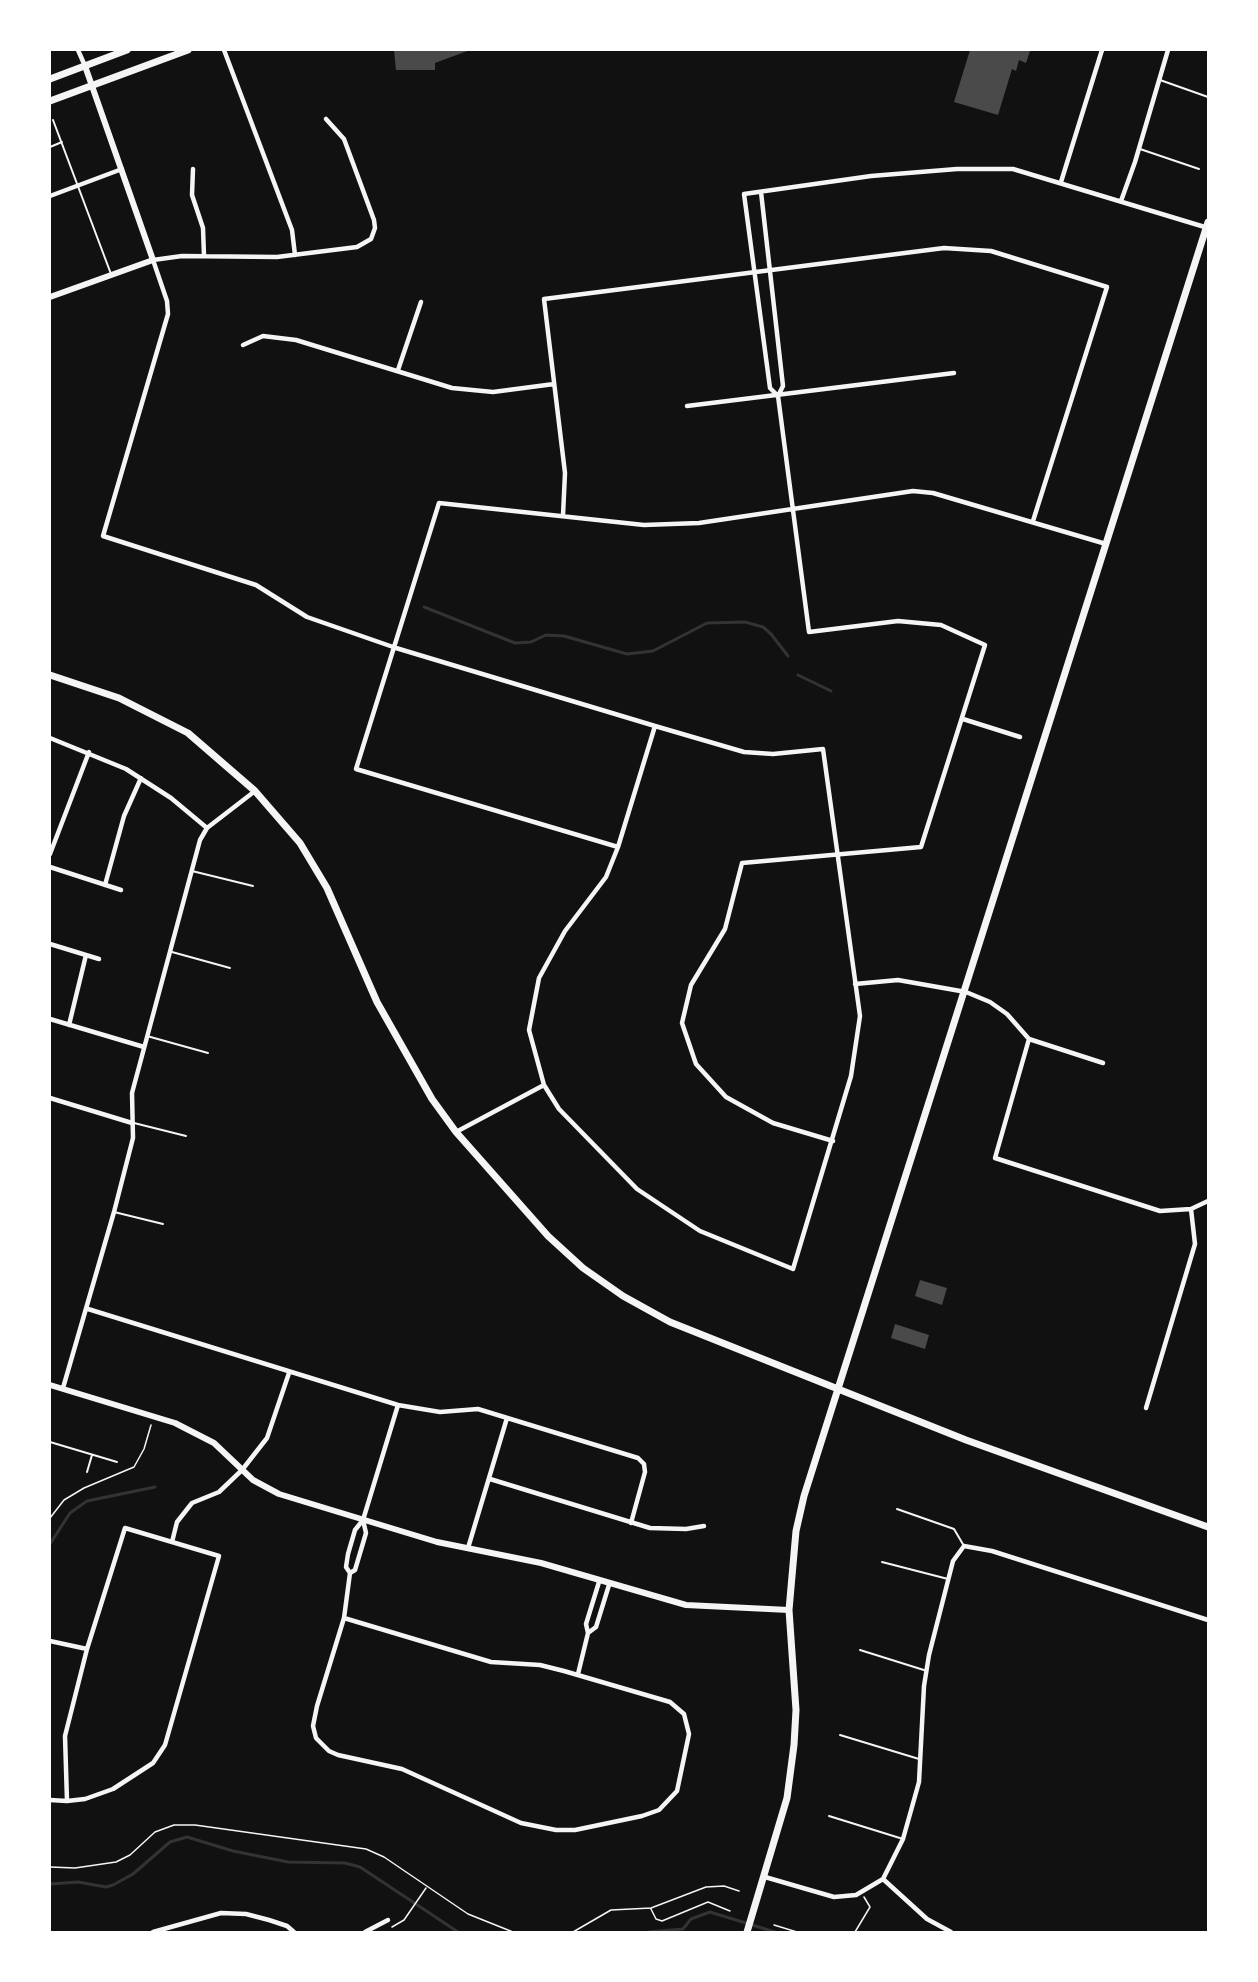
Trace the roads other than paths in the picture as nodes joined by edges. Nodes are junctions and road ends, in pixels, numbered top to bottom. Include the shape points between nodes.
1 (78, 50) edge
2 (127, 50) edge
3 (188, 50) edge
4 (224, 50) edge
5 (1102, 50) edge
6 (1168, 50) edge
7 (85, 66) junction
8 (50, 79) edge
9 (1160, 80) junction
10 (92, 85) junction
11 (1209, 97) edge
12 (50, 101) edge
13 (326, 119) dead end
14 (53, 120) dead end
15 (62, 142) junction
16 (50, 147) edge
17 (1140, 149) junction
18 (122, 169) junction
19 (193, 169) dead end
20 (1199, 169) dead end
21 (1061, 182) junction
22 (77, 186) junction
23 (760, 192) junction
24 (50, 196) edge
25 (1121, 201) junction
26 (1208, 226) edge
27 (296, 255) junction
28 (204, 256) junction
29 (153, 260) junction
30 (771, 270) junction
31 (755, 273) junction
32 (111, 274) junction
33 (50, 297) edge
34 (421, 302) dead end
35 (243, 345) dead end
36 (398, 370) junction
37 (954, 373) dead end
38 (554, 384) junction
39 (778, 396) junction
40 (687, 406) dead end
41 (793, 509) junction
42 (562, 515) junction
43 (1033, 521) junction
44 (1107, 544) junction
45 (396, 648) junction
46 (50, 675) edge
47 (963, 719) junction
48 (655, 726) junction
49 (1020, 737) dead end
50 (50, 738) edge
51 (89, 752) junction
52 (141, 778) junction
53 (255, 790) junction
54 (207, 828) junction
55 (618, 847) junction
56 (839, 853) junction
57 (50, 854) edge
58 (50, 867) edge
59 (191, 870) junction
60 (105, 885) junction
61 (253, 886) dead end
62 (121, 890) dead end
63 (50, 944) edge
64 (170, 951) junction
65 (86, 955) junction
66 (99, 959) dead end
67 (230, 968) dead end
68 (855, 984) junction
69 (966, 992) junction
70 (50, 1019) edge
71 (69, 1025) junction
72 (147, 1035) junction
73 (1029, 1039) junction
74 (144, 1047) junction
75 (208, 1053) dead end
76 (1103, 1063) dead end
77 (544, 1085) junction
78 (50, 1098) edge
79 (132, 1123) junction
80 (456, 1132) junction
81 (186, 1136) dead end
82 (833, 1140) junction
83 (1209, 1201) edge
84 (1191, 1209) junction
85 (114, 1212) junction
86 (163, 1224) dead end
87 (88, 1309) junction
88 (289, 1373) junction
89 (50, 1385) edge
90 (63, 1388) junction
91 (837, 1388) junction
92 (398, 1405) junction
93 (1146, 1408) dead end
94 (507, 1418) junction
95 (50, 1442) edge
96 (92, 1455) junction
97 (117, 1462) dead end
98 (242, 1470) junction
99 (87, 1472) dead end
100 (490, 1479) junction
101 (897, 1509) dead end
102 (363, 1520) junction
103 (631, 1523) junction
104 (704, 1526) dead end
105 (1209, 1527) edge
106 (172, 1542) junction
107 (964, 1546) junction
108 (468, 1548) junction
109 (882, 1562) dead end
110 (350, 1573) junction
111 (948, 1579) junction
112 (599, 1582) junction
113 (609, 1585) junction
114 (789, 1610) junction
115 (344, 1618) junction
116 (1209, 1620) edge
117 (588, 1633) junction
118 (50, 1641) edge
119 (87, 1649) junction
120 (860, 1650) dead end
121 (927, 1671) junction
122 (578, 1674) junction
123 (840, 1735) dead end
124 (921, 1760) junction
125 (50, 1800) edge
126 (67, 1801) junction
127 (830, 1816) dead end
128 (903, 1839) junction
129 (765, 1877) junction
130 (884, 1879) junction
131 (388, 1920) dead end
132 (153, 1932) edge
133 (294, 1932) edge
134 (364, 1932) edge
135 (747, 1932) edge
136 (951, 1932) edge

1 - 7 street
2 - 7 main road
3 - 10 main road
4 - 27 street via 292,230
5 - 21 street
6 - 9 street
7 - 8 main road
7 - 10 street
9 - 11 lane
9 - 17 street
10 - 12 main road
10 - 18 street
13 - 27 street via 344,139 375,228 371,239 357,247
14 - 15 lane
15 - 16 lane
15 - 22 lane
17 - 20 lane
17 - 25 street
18 - 22 street
18 - 29 street
19 - 28 street via 192,195 203,228
21 - 23 street via 1013,169 957,169 871,176
21 - 25 street
22 - 24 street
22 - 32 lane
23 - 30 street
23 - 31 street via 744,194
25 - 26 street
26 - 44 main road
27 - 28 street
28 - 29 street
29 - 32 street
29 - 45 street via 168,314 103,536 256,585 307,617
30 - 31 street
30 - 39 street via 783,386
30 - 43 street via 944,248 991,251 1107,287
31 - 38 street via 544,299
31 - 39 street via 770,388
32 - 33 street
34 - 36 street
35 - 36 street via 263,336 296,340
36 - 38 street via 452,388 492,392
37 - 39 street
38 - 42 street via 565,473
39 - 40 street
39 - 41 street
41 - 42 street via 699,523 644,525
41 - 43 street via 913,491
41 - 47 street via 809,632 898,621 941,625 985,645
42 - 45 street via 439,503
43 - 44 street
44 - 69 main road
45 - 48 street
45 - 55 street via 356,769
46 - 53 main road via 119,698 188,733
47 - 49 street
47 - 56 street via 921,847
48 - 55 street
48 - 56 street via 744,752 773,754 824,749
50 - 51 street
51 - 52 street
51 - 57 street
52 - 54 street
52 - 60 street via 124,816
53 - 54 street
53 - 80 main road via 300,843 327,888 377,1002 432,1099
54 - 59 street
55 - 77 street via 606,877 565,931 539,978 529,1030
56 - 68 street
56 - 82 street via 742,863 725,929 691,985 682,1023 696,1064 726,1096 773,1123
58 - 60 street
59 - 61 lane
59 - 64 street
60 - 62 street
63 - 65 street
64 - 67 lane
64 - 72 street
65 - 66 street
65 - 71 street
68 - 69 street via 898,980
68 - 82 street via 860,1016 851,1076
69 - 73 street via 1007,1014
69 - 91 main road
70 - 71 street
71 - 74 street
72 - 74 street
72 - 75 lane
73 - 76 street
73 - 84 street via 994,1158 1160,1211
74 - 79 street via 132,1093
77 - 80 street
77 - 82 street via 559,1109 637,1189 700,1231 793,1269
78 - 79 street
79 - 81 lane
79 - 85 street via 133,1138
80 - 91 main road via 548,1236 583,1268 623,1296 670,1322
83 - 84 street
84 - 93 street via 1195,1244
85 - 86 lane
85 - 87 street
87 - 88 street
87 - 90 street
88 - 92 street
88 - 98 street via 267,1438
89 - 90 street
90 - 98 street via 175,1423 214,1443
91 - 105 main road via 1059,1476
91 - 114 main road via 796,1531
92 - 94 street via 440,1412 478,1409
92 - 102 street
94 - 100 street
94 - 103 street via 638,1458 645,1472
95 - 96 lane
96 - 97 lane
96 - 99 lane
98 - 102 street via 279,1494
98 - 106 street via 219,1492 192,1503 177,1522
100 - 103 street
100 - 108 street
101 - 107 lane via 954,1529
102 - 108 street
102 - 110 street via 366,1533 355,1570
102 - 110 street via 355,1530 348,1554 346,1567
103 - 104 street via 674,1529
106 - 119 street via 125,1528
106 - 126 street via 219,1556 165,1744 140,1774 113,1789
107 - 111 street via 953,1561
107 - 116 street via 992,1551
108 - 112 street via 532,1561
109 - 111 lane
110 - 115 street
111 - 121 street
112 - 113 street
112 - 117 street via 586,1624
113 - 114 street via 686,1605
113 - 117 street via 596,1627
114 - 129 main road via 796,1710 794,1745 787,1798
115 - 122 street via 491,1662 540,1665
115 - 122 street via 313,1726 316,1738 329,1751 402,1769 520,1823 575,1830 642,1816 671,1800 681,1782 688,1734 682,1712 670,1702
117 - 122 street
118 - 119 street
119 - 126 street via 65,1736
120 - 121 lane
121 - 124 street
123 - 124 lane
124 - 128 street
125 - 126 street
127 - 128 lane
128 - 130 street
129 - 130 street via 834,1897 856,1895
129 - 135 main road
130 - 136 street via 927,1919
131 - 134 street
132 - 133 street via 221,1913 246,1914 287,1926

